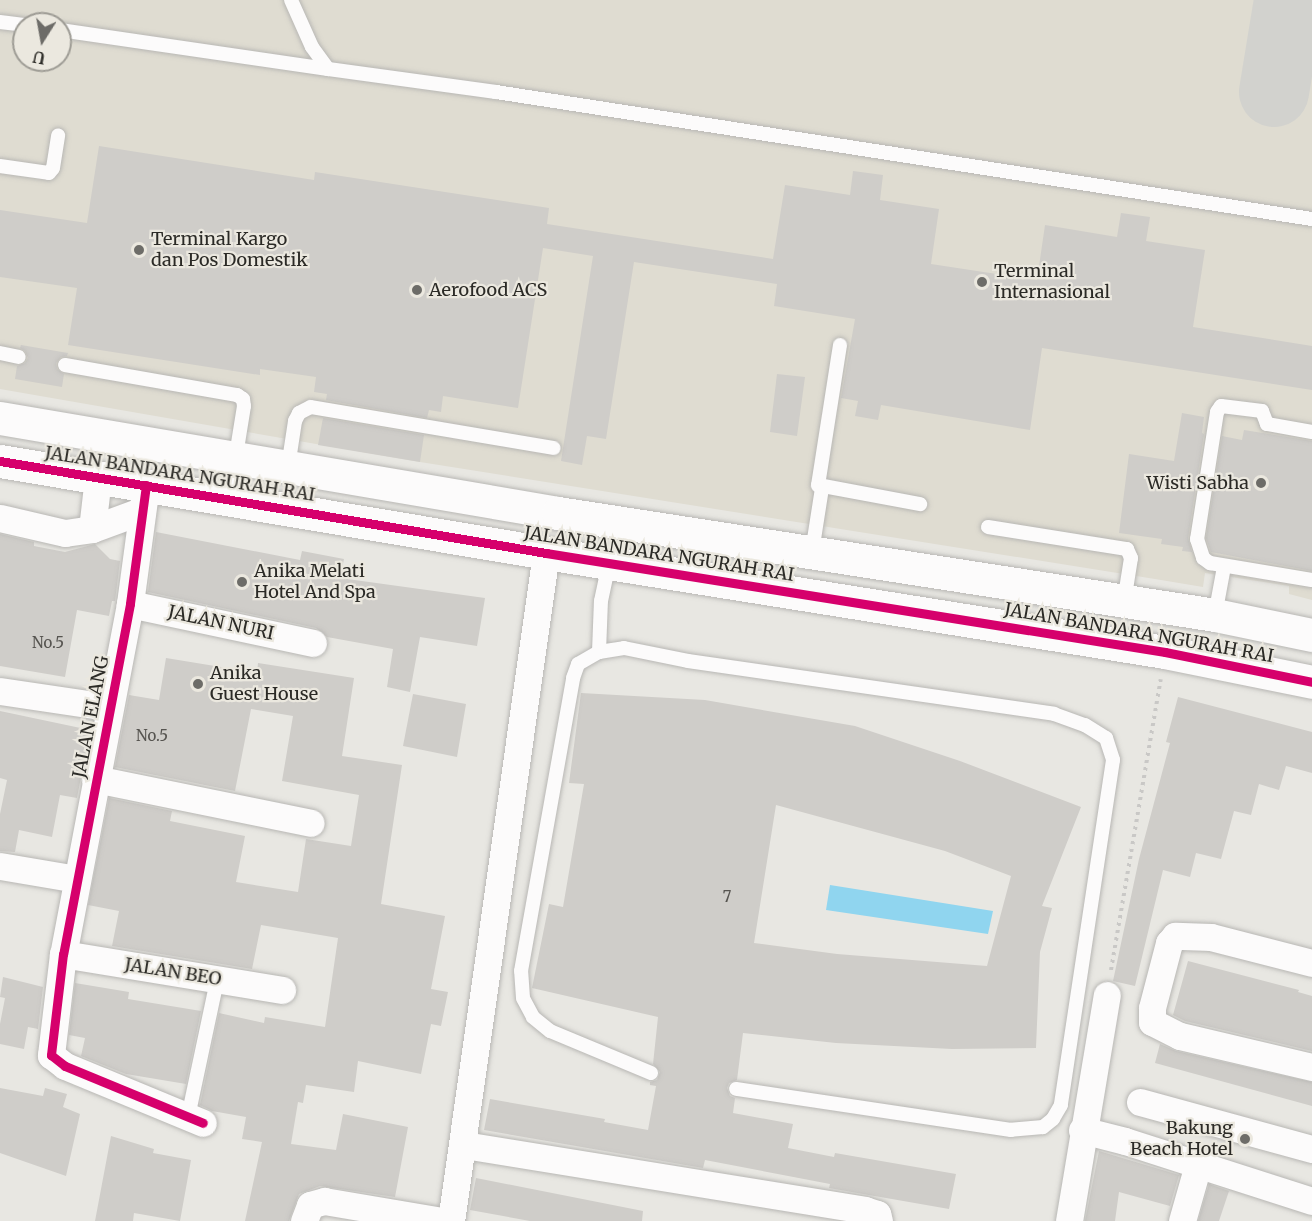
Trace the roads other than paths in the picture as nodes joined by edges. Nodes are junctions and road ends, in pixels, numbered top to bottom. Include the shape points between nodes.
1 (291, 0) edge
2 (72, 32) edge
3 (328, 69) junction
4 (58, 135) dead end
5 (0, 166) edge
6 (1312, 219) edge
7 (840, 345) dead end
8 (0, 353) edge
9 (19, 357) dead end
10 (65, 365) dead end
11 (0, 418) edge
12 (1312, 432) edge
13 (554, 448) dead end
14 (235, 458) junction
15 (0, 461) edge
16 (288, 466) junction
17 (98, 477) junction
18 (822, 488) junction
19 (143, 498) junction
20 (229, 499) junction
21 (920, 504) dead end
22 (0, 518) edge
23 (988, 527) dead end
24 (92, 529) junction
25 (812, 552) junction
26 (546, 553) junction
27 (609, 562) junction
28 (1224, 567) junction
29 (912, 569) junction
30 (1312, 579) edge
31 (1124, 602) junction
32 (130, 604) junction
33 (907, 610) junction
34 (1215, 615) junction
35 (1312, 635) edge
36 (312, 643) dead end
37 (599, 652) junction
38 (1312, 682) edge
39 (0, 691) edge
40 (109, 707) junction
41 (95, 779) junction
42 (310, 823) dead end
43 (0, 866) edge
44 (77, 879) junction
45 (63, 954) junction
46 (1312, 963) edge
47 (217, 980) junction
48 (282, 990) dead end
49 (1107, 994) road end
50 (1312, 1067) edge
51 (651, 1073) dead end
52 (736, 1089) dead end
53 (1140, 1102) dead end
54 (195, 1120) joint
55 (1082, 1130) junction
56 (464, 1145) junction
57 (1312, 1149) edge
58 (1198, 1165) junction
59 (1312, 1201) edge
60 (304, 1221) edge
61 (442, 1221) edge
62 (451, 1221) edge
63 (879, 1221) edge
64 (1069, 1221) edge
65 (1182, 1221) edge

1 - 3 lane via 312,47
2 - 3 lane
3 - 6 lane
4 - 5 lane via 49,173
7 - 18 lane via 817,476
8 - 9 lane
10 - 14 lane via 237,394 244,406
11 - 14 street, JALAN BANDARA NGURAH RAI
12 - 28 lane via 1267,424 1262,411 1224,405 1218,409 1197,539 1203,558
13 - 16 lane via 311,408 299,413 295,421
14 - 16 street, JALAN BANDARA NGURAH RAI
14 - 20 lane
15 - 17 street, JALAN BANDARA NGURAH RAI
16 - 25 street, JALAN BANDARA NGURAH RAI
17 - 19 street, JALAN BANDARA NGURAH RAI
17 - 24 street
18 - 21 lane
18 - 25 lane
19 - 20 street, JALAN BANDARA NGURAH RAI
19 - 24 street
19 - 32 street, JALAN ELANG
20 - 26 street, JALAN BANDARA NGURAH RAI
22 - 24 street via 65,533
23 - 31 lane via 1127,549 1131,558
25 - 29 street, JALAN BANDARA NGURAH RAI
26 - 27 street, JALAN BANDARA NGURAH RAI
26 - 56 street
27 - 33 street, JALAN BANDARA NGURAH RAI
27 - 37 lane via 601,602
28 - 30 lane
28 - 34 lane
29 - 31 street, JALAN BANDARA NGURAH RAI
29 - 33 street
31 - 34 street, JALAN BANDARA NGURAH RAI
32 - 36 street, JALAN NURI
32 - 40 street, JALAN ELANG
33 - 38 street, JALAN BANDARA NGURAH RAI via 1165,652
34 - 35 street, JALAN BANDARA NGURAH RAI
37 - 51 lane via 578,664 573,678 521,971 523,998 532,1017 550,1031
37 - 52 lane via 624,648 688,661 1054,714 1085,725 1106,738 1113,760 1061,1105 1053,1119 1043,1127 1011,1130
39 - 40 street
40 - 41 street, JALAN ELANG
41 - 42 street
41 - 44 street, JALAN ELANG
43 - 44 street
44 - 45 street, JALAN ELANG
45 - 47 street, JALAN BEO
45 - 54 street, JALAN ELANG via 51,1054 65,1066
46 - 50 street via 1211,937 1175,936 1169,943 1152,1008 1152,1022 1180,1036
47 - 48 street, JALAN BEO
47 - 54 lane
49 - 55 street
53 - 57 street
55 - 58 street
55 - 64 street
56 - 62 street
56 - 63 street via 865,1210 877,1214
58 - 59 street
58 - 65 street
60 - 61 street via 310,1205 317,1201

